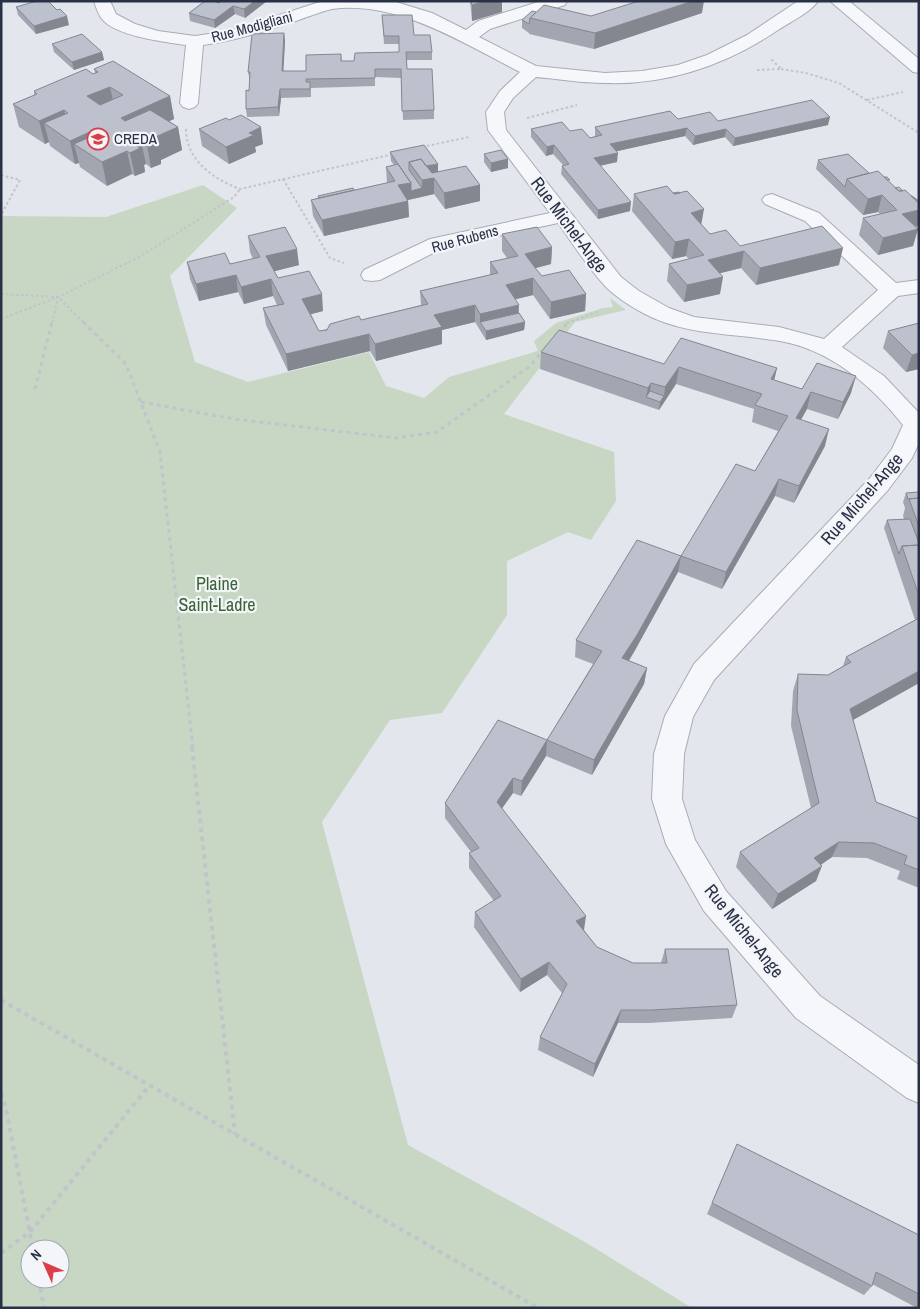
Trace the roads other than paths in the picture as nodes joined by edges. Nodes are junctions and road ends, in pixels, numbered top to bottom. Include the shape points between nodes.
1 (102, 1) edge
2 (559, 1) edge
3 (810, 1) edge
4 (838, 1) edge
5 (396, 4) edge
6 (468, 37) junction
7 (195, 41) junction
8 (919, 68) edge
9 (532, 70) junction
10 (188, 103) road end
11 (772, 200) dead end
12 (562, 216) junction
13 (372, 275) road end
14 (919, 286) edge
15 (890, 290) junction
16 (827, 348) junction
17 (917, 426) edge
18 (919, 1086) edge

1 - 7 street, Rue Modigliani via 109,18 129,28
2 - 6 street via 484,25
3 - 9 street via 753,39 689,67 642,76 606,78
4 - 8 street
5 - 6 street, Rue Modigliani
5 - 7 street, Rue Modigliani via 331,4 231,36
6 - 9 street, Rue Modigliani
7 - 10 street, Rue Modigliani
9 - 12 street, Rue Michel-Ange via 506,95 495,112 497,130
11 - 15 street via 812,217
12 - 13 street, Rue Rubens via 437,243
12 - 16 street, Rue Michel-Ange via 613,282 654,310 692,323 792,336
14 - 15 street
15 - 16 street
16 - 17 street, Rue Michel-Ange via 853,363 897,400
17 - 18 street, Rue Michel-Ange via 904,452 880,484 704,672 679,716 669,754 667,799 681,844 715,901 808,1007

